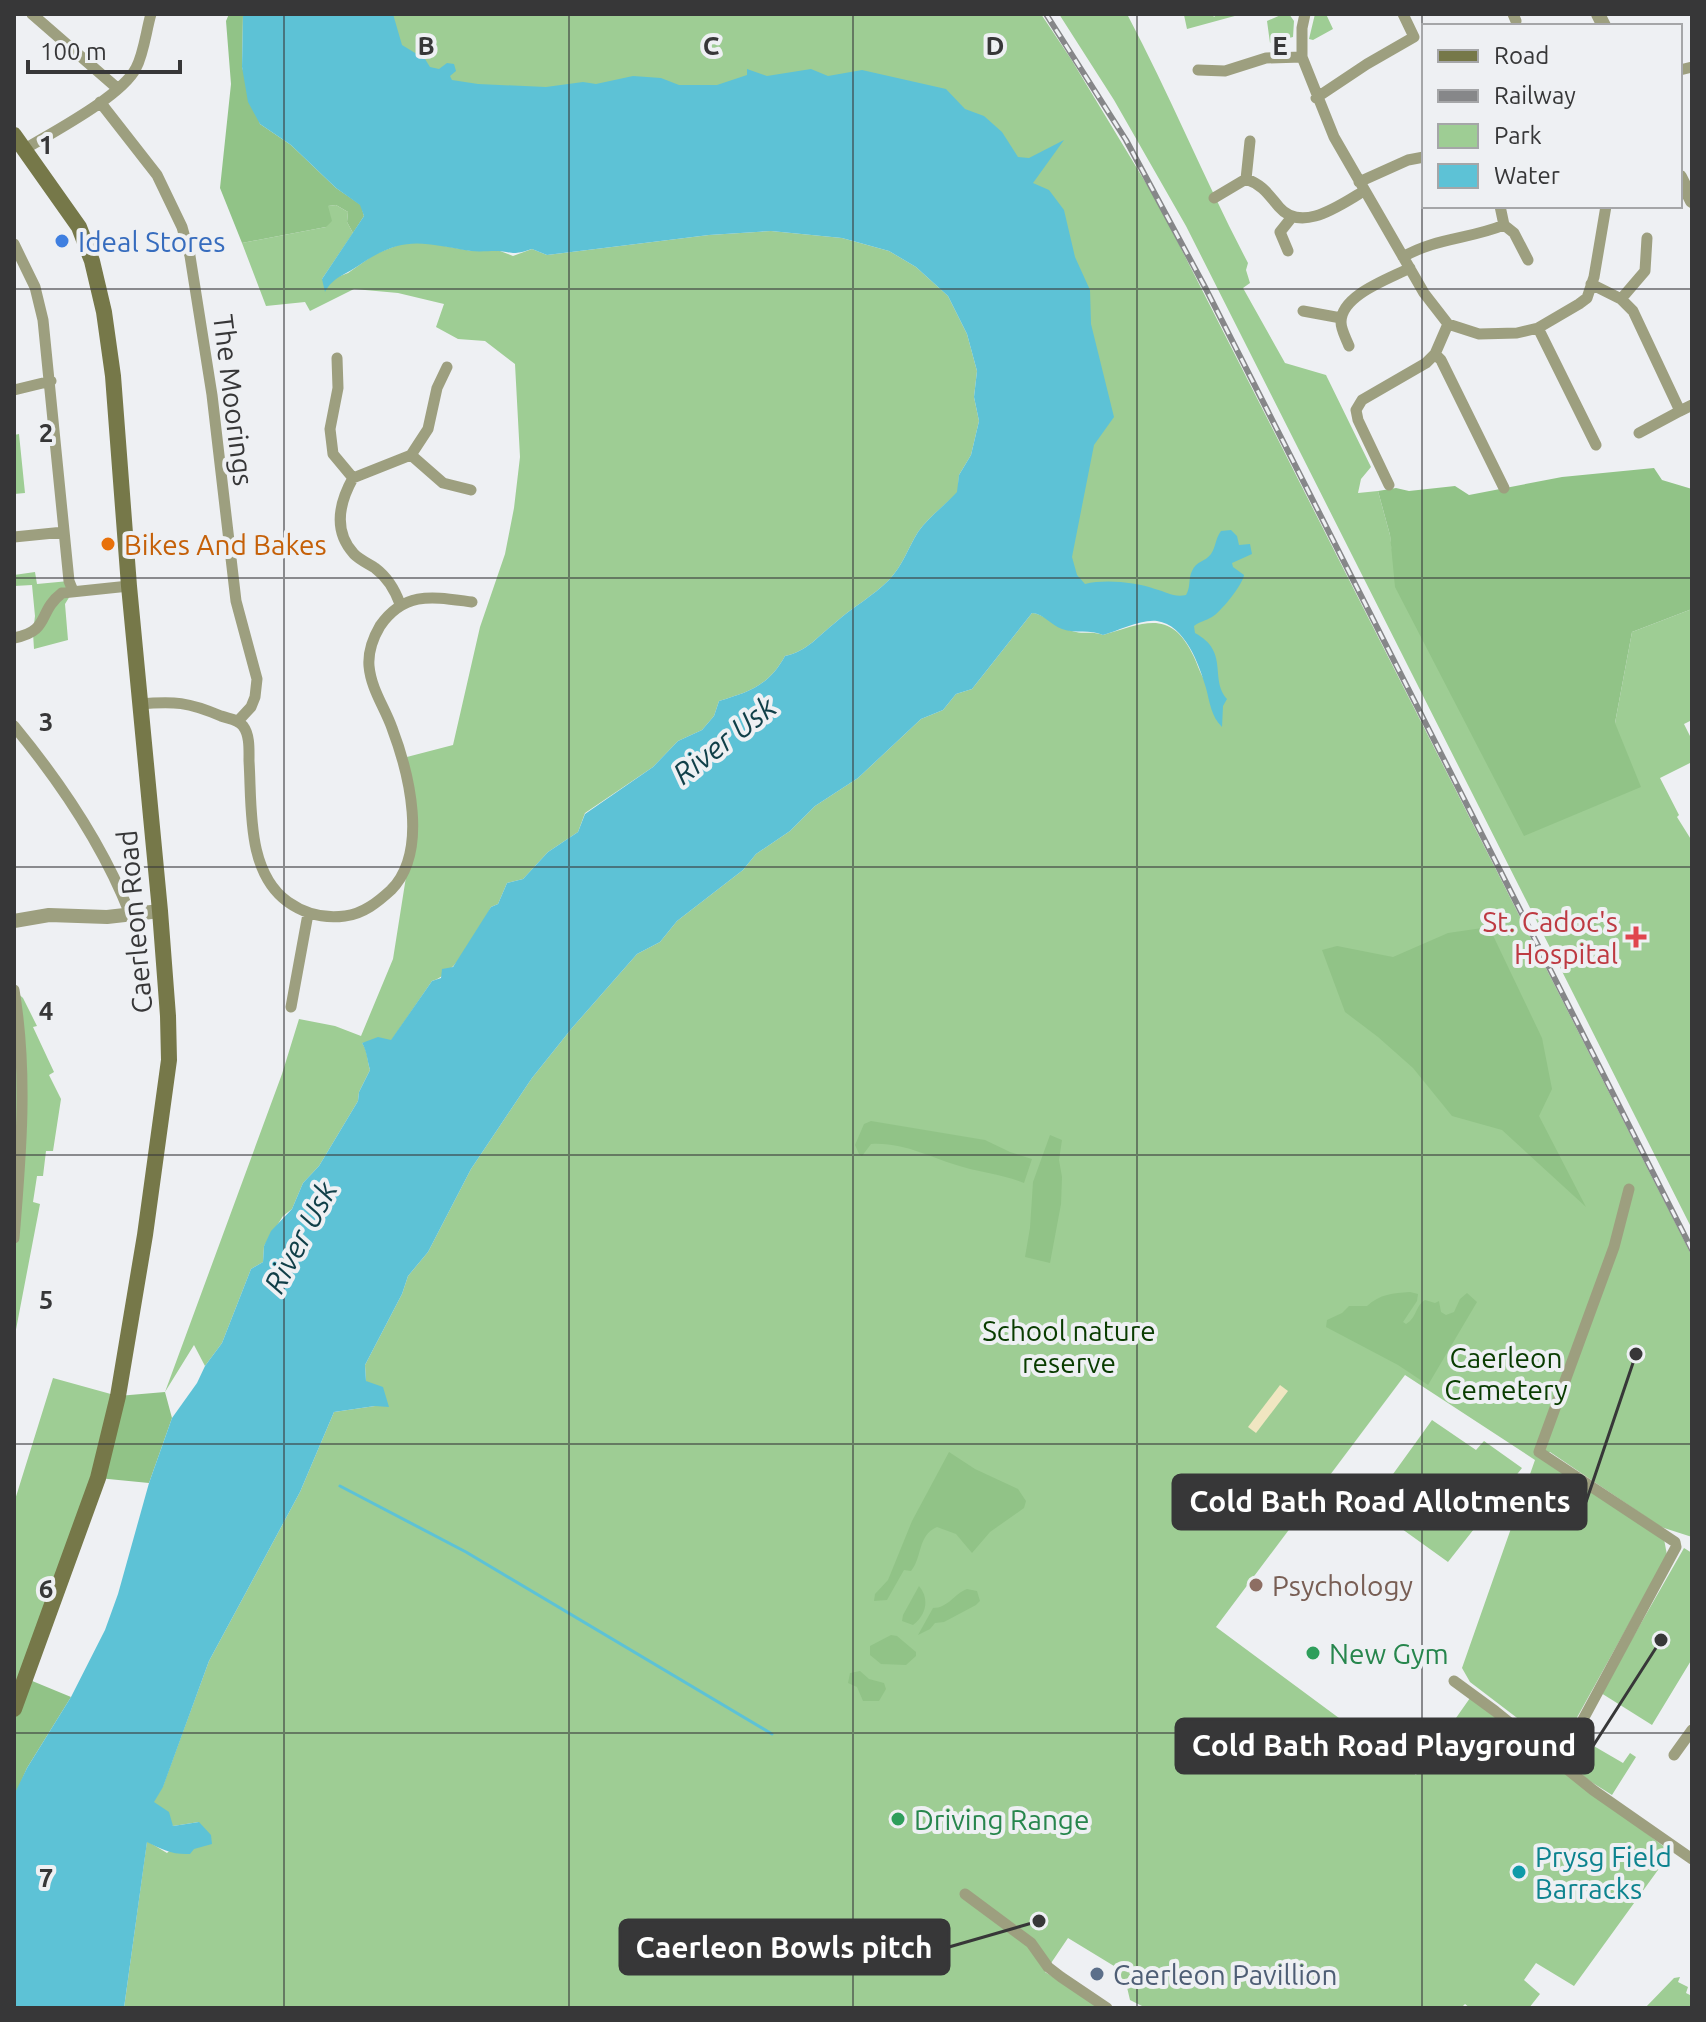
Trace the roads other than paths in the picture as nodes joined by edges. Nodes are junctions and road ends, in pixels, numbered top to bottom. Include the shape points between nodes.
1 (32, 14) edge
2 (151, 14) edge
3 (1305, 14) edge
4 (1403, 14) edge
5 (1302, 57) junction
6 (1198, 70) dead end
7 (117, 88) junction
8 (1316, 98) junction
9 (100, 102) junction
10 (14, 135) edge
11 (1250, 141) dead end
12 (25, 149) junction
13 (1422, 157) edge
14 (1246, 179) junction
15 (1682, 181) edge
16 (1362, 186) junction
17 (1214, 198) dead end
18 (1692, 201) edge
19 (1500, 208) edge
20 (1606, 208) edge
21 (1292, 217) junction
22 (1504, 225) junction
23 (1647, 238) dead end
24 (14, 244) edge
25 (1288, 251) dead end
26 (1403, 257) junction
27 (1528, 260) dead end
28 (1410, 268) junction
29 (1591, 284) junction
30 (1621, 299) junction
31 (1303, 311) dead end
32 (1341, 318) junction
33 (1448, 324) junction
34 (1538, 328) junction
35 (1349, 346) dead end
36 (1435, 354) junction
37 (337, 358) dead end
38 (447, 367) dead end
39 (51, 381) junction
40 (14, 390) edge
41 (1692, 405) edge
42 (1680, 411) junction
43 (1639, 433) dead end
44 (1596, 445) dead end
45 (411, 455) junction
46 (353, 478) junction
47 (449, 485) junction
48 (1389, 485) dead end
49 (1504, 488) dead end
50 (471, 490) dead end
51 (443, 499) dead end
52 (64, 532) junction
53 (14, 537) edge
54 (129, 586) junction
55 (73, 591) junction
56 (472, 602) dead end
57 (400, 604) junction
58 (14, 638) edge
59 (139, 704) junction
60 (238, 721) junction
61 (14, 726) edge
62 (160, 911) junction
63 (130, 914) junction
64 (308, 914) junction
65 (14, 921) edge
66 (14, 990) edge
67 (291, 1007) dead end
68 (1629, 1189) dead end
69 (14, 1238) edge
70 (1454, 1681) dead end
71 (14, 1709) edge
72 (1692, 1730) edge
73 (1674, 1755) dead end
74 (1559, 1764) junction
75 (1692, 1859) edge
76 (965, 1894) dead end
77 (1107, 2008) edge

1 - 7 street
2 - 7 street via 136,68
3 - 5 street
4 - 8 street via 1414,37
5 - 6 street via 1266,58 1225,71
5 - 8 street
7 - 9 street
8 - 16 street
9 - 12 street
9 - 60 street, The Moorings via 157,175 190,256 212,395 231,574 257,679 255,697
10 - 12 main road, Caerleon Road
11 - 14 street
12 - 54 main road, Caerleon Road via 79,227 92,261 113,376
13 - 16 street
14 - 17 street
14 - 21 street via 1262,186
15 - 18 street
16 - 21 street via 1324,214
16 - 26 street
19 - 22 street
20 - 29 street
21 - 25 street via 1280,232
22 - 26 street via 1429,244
22 - 27 street
23 - 30 street via 1645,271
24 - 39 street via 35,287
26 - 28 street
28 - 32 street via 1351,299
28 - 33 street
29 - 30 street
29 - 34 street via 1584,301
30 - 42 street via 1633,311
31 - 32 street
32 - 35 street
33 - 34 street via 1479,334
33 - 36 street
34 - 44 street
36 - 48 street via 1362,400 1356,410
36 - 49 street
37 - 46 street via 330,429 333,454
38 - 45 street via 428,429
39 - 40 street
39 - 52 street
41 - 42 street
42 - 43 street
45 - 46 street
45 - 47 street
46 - 57 street via 343,496 341,531 355,555 379,571
47 - 50 street
47 - 51 street
52 - 53 street
52 - 55 street
54 - 55 street
54 - 59 main road, Caerleon Road
55 - 58 street via 53,599 34,633
56 - 57 street via 429,598
57 - 64 street via 379,628 369,667 403,758 413,818 409,858 398,883 377,903 347,916
59 - 60 street via 183,702
59 - 62 main road, Caerleon Road
60 - 64 street via 247,735 262,869 283,899
61 - 63 street via 97,843
62 - 63 street
62 - 71 main road, Caerleon Road via 169,1060 118,1396 98,1478
63 - 65 street
64 - 67 street
66 - 69 street via 22,1066
68 - 74 street via 1614,1247 1539,1452 1676,1547
70 - 74 street
72 - 73 street
74 - 75 street
76 - 77 street via 1031,1943 1048,1967

